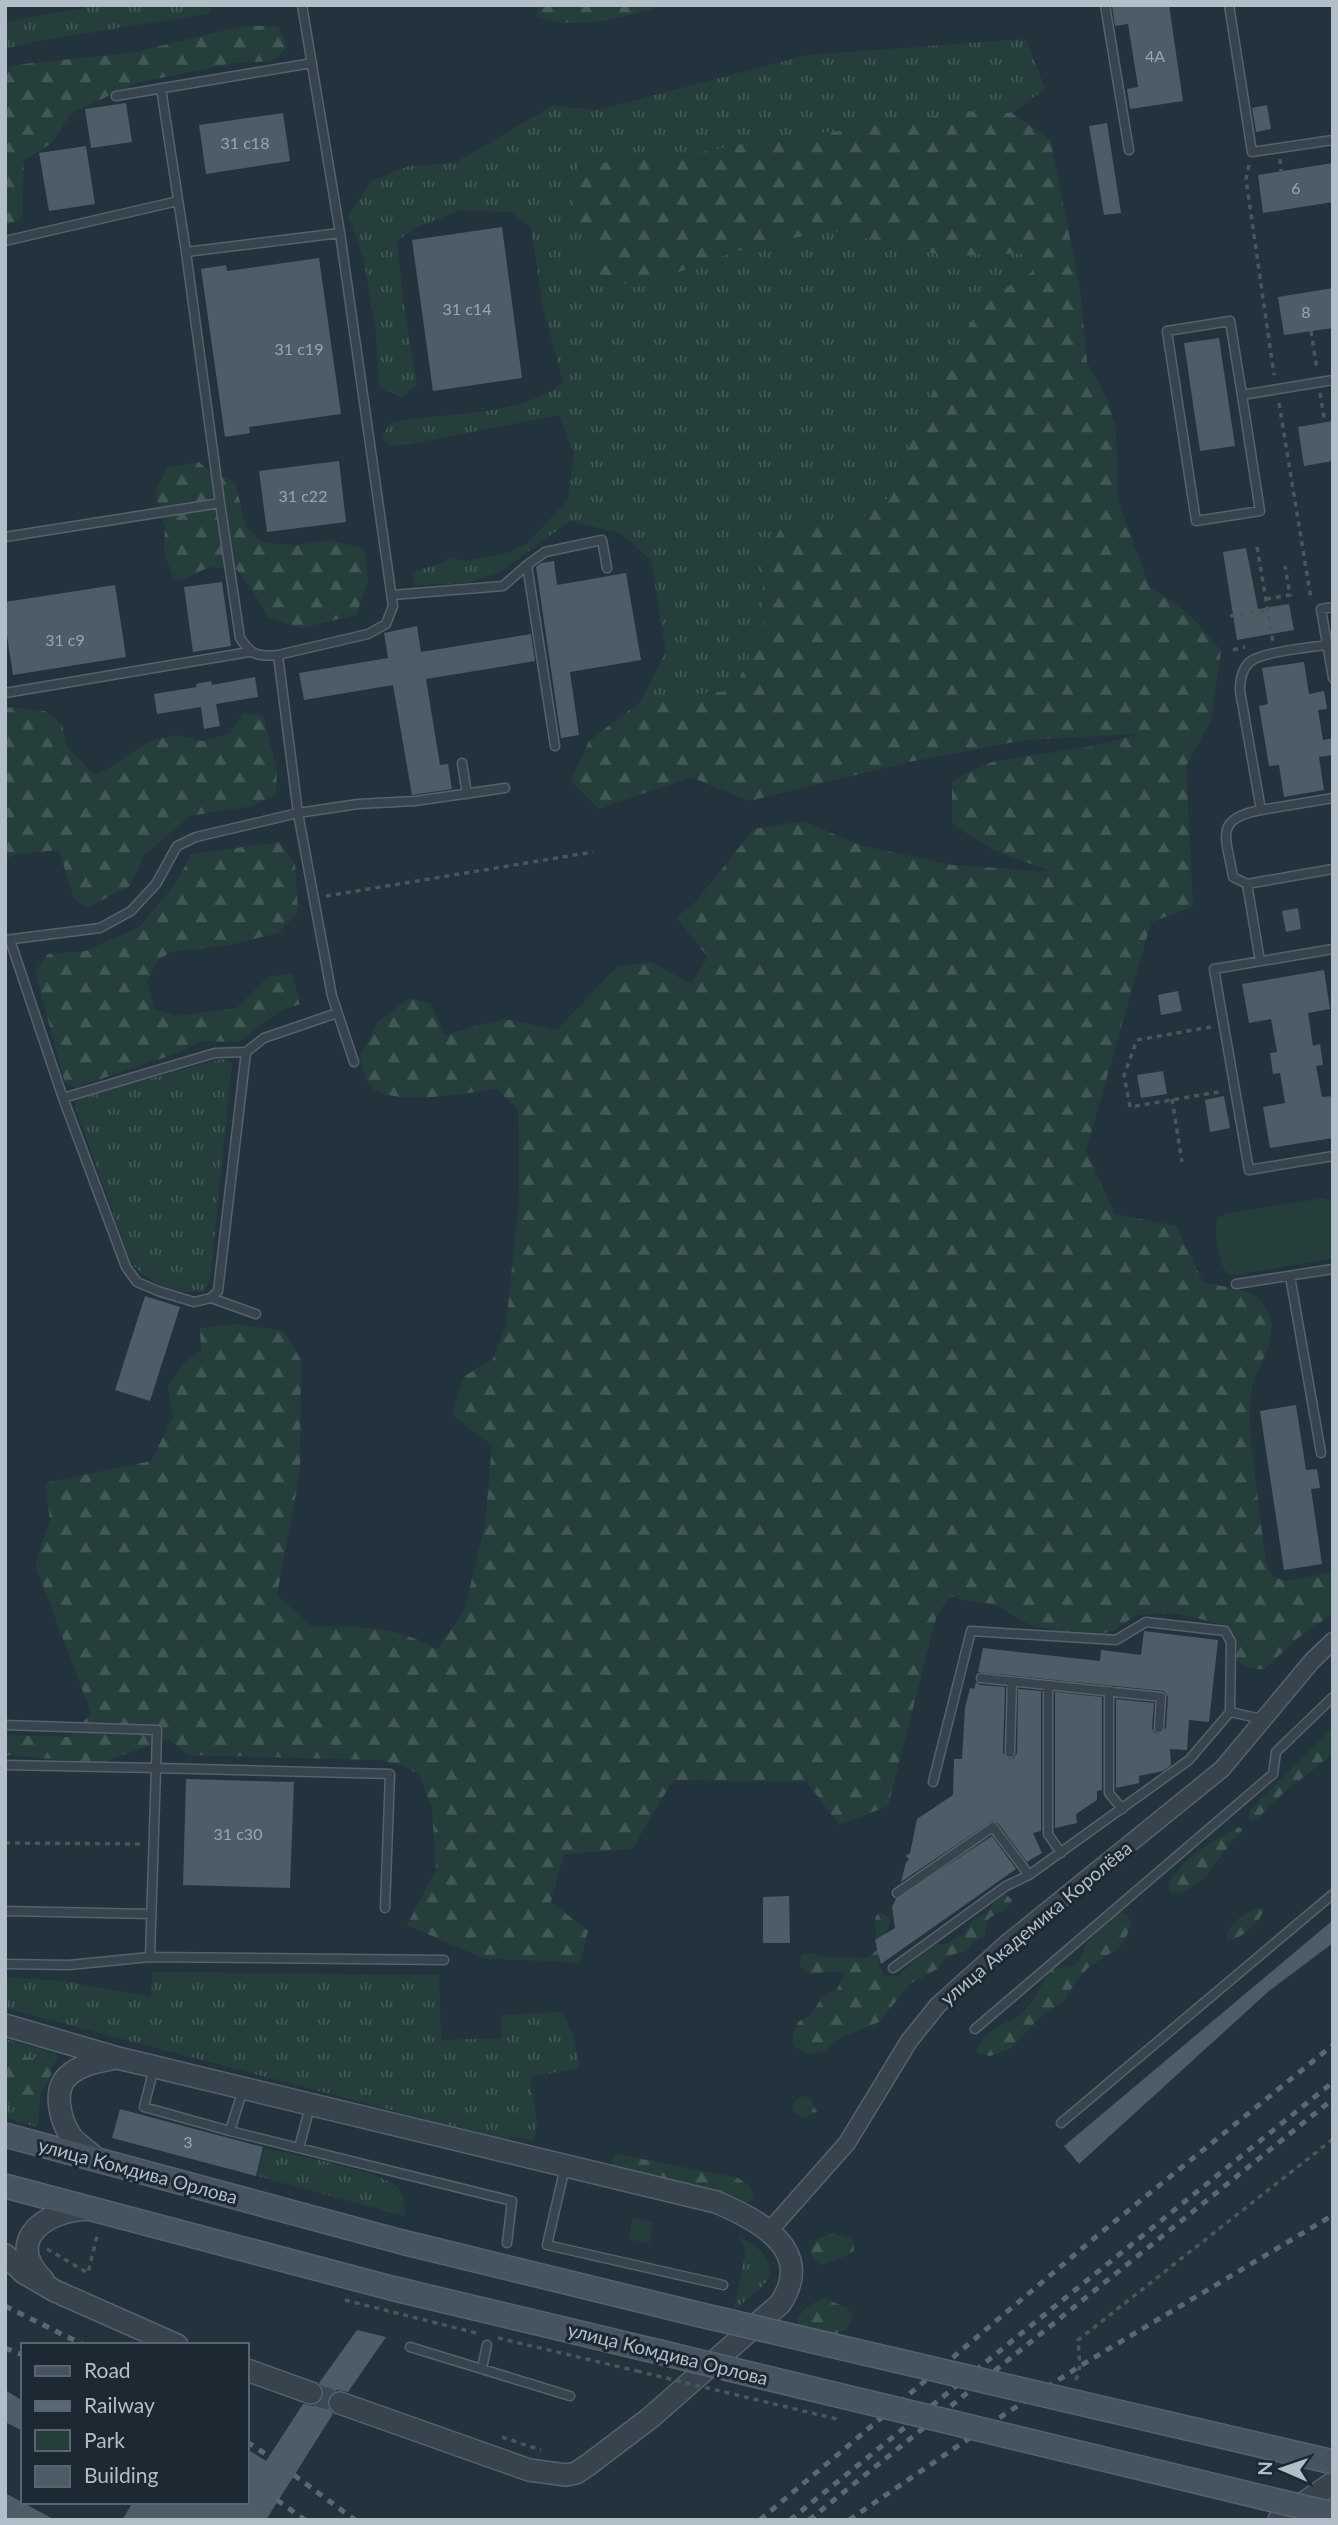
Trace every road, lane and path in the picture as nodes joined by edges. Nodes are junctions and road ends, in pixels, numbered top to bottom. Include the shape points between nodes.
1 (302, 5) edge
2 (1105, 5) edge
3 (1229, 5) edge
4 (312, 63) junction
5 (161, 88) junction
6 (116, 96) dead end
7 (1333, 140) edge
8 (1129, 150) dead end
9 (178, 201) junction
10 (340, 233) junction
11 (5, 241) edge
12 (186, 252) junction
13 (1333, 380) edge
14 (1242, 395) junction
15 (220, 503) junction
16 (5, 537) edge
17 (1257, 547) dead end
18 (527, 565) junction
19 (1285, 566) dead end
20 (607, 568) dead end
21 (392, 595) junction
22 (1266, 599) junction
23 (1333, 607) edge
24 (1268, 610) junction
25 (1230, 616) dead end
26 (1327, 645) junction
27 (249, 652) junction
28 (1275, 654) junction
29 (278, 655) junction
30 (1333, 678) edge
31 (5, 693) edge
32 (555, 746) dead end
33 (462, 763) dead end
34 (505, 788) dead end
35 (467, 793) junction
36 (1333, 797) edge
37 (1261, 810) junction
38 (298, 813) junction
39 (593, 852) dead end
40 (1333, 869) edge
41 (1247, 884) junction
42 (314, 898) junction
43 (7, 940) edge
44 (1333, 949) edge
45 (1260, 961) junction
46 (337, 1013) junction
47 (1224, 1025) junction
48 (246, 1052) junction
49 (354, 1062) dead end
50 (1235, 1088) junction
51 (63, 1098) junction
52 (1172, 1100) junction
53 (1333, 1156) edge
54 (1182, 1162) dead end
55 (1333, 1269) edge
56 (1290, 1276) junction
57 (1236, 1284) dead end
58 (211, 1298) junction
59 (256, 1314) dead end
60 (1321, 1453) dead end
61 (1333, 1641) edge
62 (981, 1678) dead end
63 (1013, 1681) junction
64 (1048, 1685) junction
65 (1109, 1692) junction
66 (1333, 1697) edge
67 (1230, 1712) junction
68 (1264, 1719) junction
69 (5, 1725) edge
70 (1159, 1728) dead end
71 (1010, 1753) dead end
72 (5, 1765) edge
73 (156, 1768) junction
74 (933, 1782) dead end
75 (1122, 1809) junction
76 (5, 1843) edge
77 (153, 1844) junction
78 (1061, 1853) junction
79 (1029, 1875) junction
80 (898, 1893) dead end
81 (1333, 1894) edge
82 (385, 1908) dead end
83 (5, 1911) edge
84 (151, 1914) junction
85 (149, 1957) junction
86 (444, 1960) dead end
87 (5, 1964) edge
88 (893, 1968) dead end
89 (5, 2025) edge
90 (975, 2029) dead end
91 (118, 2058) junction
92 (155, 2065) junction
93 (243, 2087) junction
94 (311, 2104) junction
95 (1061, 2123) dead end
96 (230, 2130) junction
97 (5, 2135) edge
98 (1333, 2138) edge
99 (299, 2148) junction
100 (101, 2162) junction
101 (565, 2167) junction
102 (5, 2186) edge
103 (100, 2209) junction
104 (770, 2230) junction
105 (111, 2235) dead end
106 (37, 2243) dead end
107 (507, 2243) dead end
108 (5, 2255) edge
109 (723, 2285) dead end
110 (55, 2291) junction
111 (333, 2296) dead end
112 (172, 2343) edge
113 (487, 2345) dead end
114 (410, 2347) dead end
115 (482, 2368) junction
116 (248, 2370) edge
117 (637, 2371) dead end
118 (676, 2372) dead end
119 (666, 2382) dead end
120 (1074, 2389) dead end
121 (312, 2393) tunnel mouth
122 (570, 2396) dead end
123 (340, 2403) tunnel mouth
124 (499, 2436) dead end
125 (550, 2453) dead end
126 (1333, 2462) edge
127 (1333, 2483) edge
128 (1330, 2514) edge
129 (1279, 2520) edge

1 - 4 lane
2 - 8 lane
3 - 7 lane via 1252,152
4 - 5 lane
4 - 10 lane
5 - 6 lane
5 - 9 lane
9 - 11 lane
9 - 12 lane
10 - 12 lane
10 - 21 lane
12 - 15 lane
13 - 14 lane
14 - 14 lane via 1259,511 1196,521 1167,331 1230,321
15 - 16 lane
15 - 27 lane via 240,638
17 - 22 path
18 - 20 lane via 545,552 602,540
18 - 21 lane via 503,586
18 - 32 lane
19 - 22 path via 1290,595
21 - 29 lane via 386,624 368,634
22 - 24 path
23 - 26 lane via 1321,608
24 - 25 path
24 - 28 path
26 - 28 lane
26 - 30 lane
27 - 29 lane via 260,657
27 - 31 lane
28 - 37 lane via 1251,660 1240,679
29 - 38 lane
33 - 35 lane
34 - 35 lane
35 - 38 lane
36 - 37 lane
37 - 41 lane via 1235,816 1226,832 1233,877
38 - 42 lane
38 - 43 lane via 177,846 156,884 131,911 100,928
39 - 42 path
40 - 41 lane
41 - 45 lane
42 - 46 lane
43 - 51 lane
44 - 45 lane
45 - 47 lane via 1214,969
46 - 48 lane via 264,1038
46 - 49 lane
47 - 50 lane
47 - 52 path via 1137,1040 1124,1075 1130,1107
48 - 51 lane via 215,1053
48 - 58 lane via 218,1291
50 - 52 path
50 - 53 lane via 1249,1170
51 - 58 lane via 126,1266 138,1282 158,1291 194,1302
52 - 54 path
55 - 56 lane
56 - 57 lane
56 - 60 lane
58 - 59 lane
61 - 68 street, улица Академика Королёва
62 - 63 lane
63 - 64 lane
63 - 71 lane
64 - 65 lane
64 - 78 lane via 1048,1834
65 - 70 lane via 1161,1697
65 - 75 lane via 1109,1793
66 - 90 lane via 1276,1752 1273,1774
67 - 68 lane
67 - 74 lane via 1231,1642 1225,1631 1146,1622 1116,1640 971,1631
67 - 75 lane via 1189,1760
68 - 104 street, улица Академика Королёва via 1222,1769 1007,1943 938,2005 909,2041 847,2143
69 - 73 lane via 157,1730
72 - 73 lane
73 - 77 lane
73 - 82 lane via 390,1774
75 - 78 lane
76 - 77 path
77 - 84 lane
78 - 79 lane
79 - 80 lane via 993,1827
79 - 88 lane via 1006,1886
81 - 95 lane
83 - 84 lane
84 - 85 lane
85 - 86 lane
85 - 87 lane via 69,1965
89 - 91 street
91 - 92 street
91 - 100 street via 66,2077 59,2098 62,2123
92 - 93 street
92 - 96 lane via 144,2107
93 - 94 street
93 - 96 lane
94 - 99 lane
94 - 101 street
96 - 99 lane
97 - 100 main road, улица Комдива Орлова
98 - 120 path via 1078,2340 1080,2366
99 - 107 lane via 512,2201
100 - 126 main road, улица Комдива Орлова, bridge via 701,2315
101 - 104 street via 716,2202
101 - 109 lane via 547,2245
102 - 103 main road, улица Комдива Орлова
103 - 110 street via 53,2215 38,2224 29,2239 27,2256 33,2270
103 - 128 main road, улица Комдива Орлова, bridge via 391,2288
104 - 123 street via 783,2245 793,2273 780,2304 650,2418 576,2473 552,2475 529,2470
105 - 106 path via 98,2232 88,2273
108 - 110 street via 24,2273
110 - 112 street
111 - 117 path
113 - 115 lane
114 - 115 lane
115 - 122 lane
116 - 121 street
118 - 119 path
124 - 125 path
127 - 129 street

